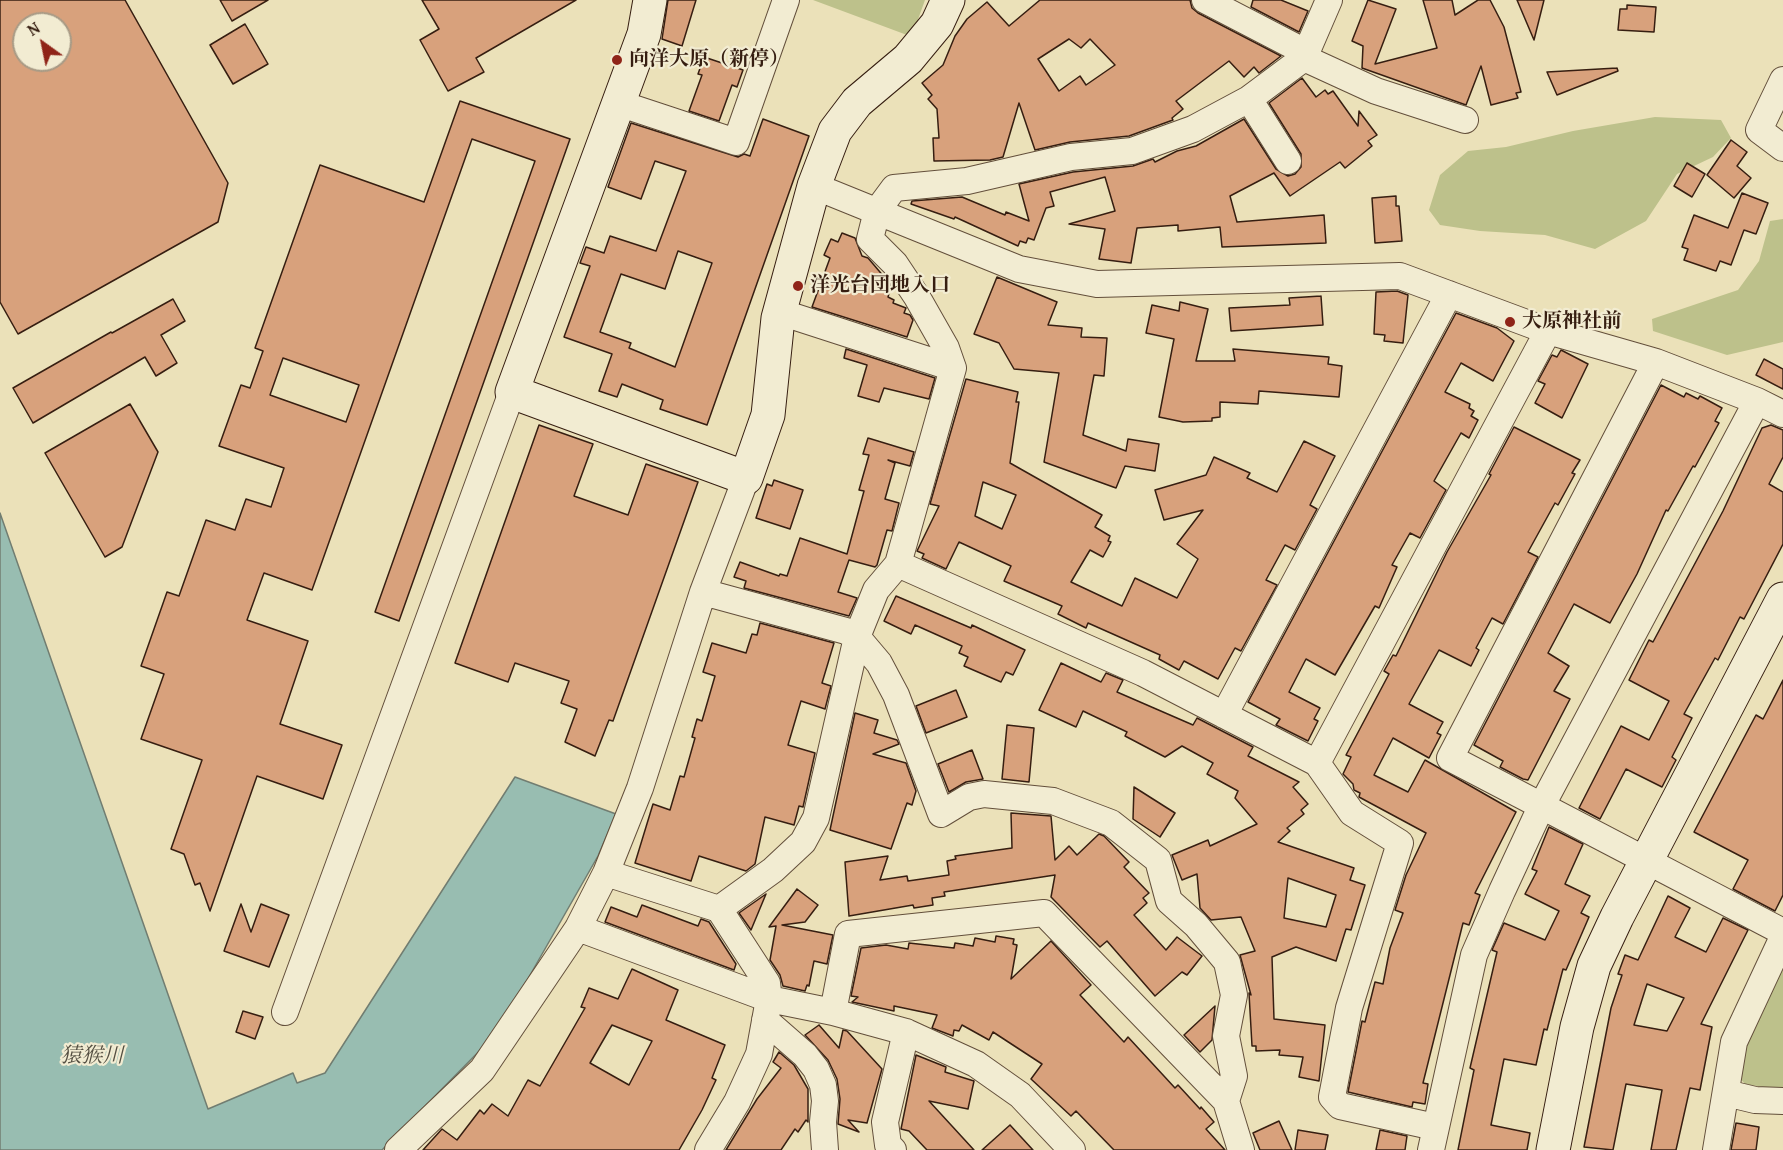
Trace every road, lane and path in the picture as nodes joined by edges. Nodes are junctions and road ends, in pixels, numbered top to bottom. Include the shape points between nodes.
1 (786, 0) edge
2 (948, 0) edge
3 (1205, 0) edge
4 (1329, 0) edge
5 (649, 1) edge
6 (1305, 55) junction
7 (1783, 80) edge
8 (1249, 99) junction
9 (618, 103) junction
10 (1465, 120) dead end
11 (1783, 148) edge
12 (1288, 161) dead end
13 (814, 186) junction
14 (877, 211) junction
15 (1449, 294) junction
16 (780, 312) junction
17 (1548, 331) junction
18 (1656, 362) junction
19 (953, 368) junction
20 (513, 392) junction
21 (1757, 400) junction
22 (1783, 414) edge
23 (746, 478) junction
24 (898, 564) junction
25 (703, 592) junction
26 (1783, 598) edge
27 (857, 637) junction
28 (1224, 715) junction
29 (1317, 763) junction
30 (1540, 807) junction
31 (1646, 862) junction
32 (606, 873) junction
33 (719, 909) junction
34 (578, 928) junction
35 (1783, 932) edge
36 (1783, 937) edge
37 (767, 1009) junction
38 (285, 1012) dead end
39 (833, 1012) junction
40 (906, 1032) junction
41 (1726, 1093) junction
42 (1226, 1101) junction
43 (1783, 1101) edge
44 (1433, 1139) edge
45 (407, 1147) edge
46 (708, 1150) edge
47 (825, 1150) edge
48 (893, 1150) edge
49 (1072, 1150) edge
50 (1241, 1150) edge
51 (1553, 1150) edge
52 (1716, 1150) edge

1 - 9 street via 736,142
2 - 13 street via 937,24 909,59 857,102 835,131
3 - 6 street
4 - 6 street
5 - 9 street via 644,34
6 - 8 street
6 - 10 street via 1376,91
7 - 11 street via 1759,130
8 - 12 street
8 - 14 street via 1193,129 1132,151 1071,157 967,181 894,189
9 - 20 street
13 - 14 street
13 - 16 street
14 - 15 street via 1018,269 1097,284 1400,276
14 - 19 street via 870,239 895,264 917,297
15 - 17 street
15 - 28 street
16 - 19 street
16 - 23 street via 768,415
17 - 18 street
17 - 29 street
18 - 21 street
18 - 30 street via 1450,758
19 - 24 street
20 - 23 street
20 - 38 street
21 - 22 street
21 - 30 street
23 - 25 street
24 - 27 street via 876,590
24 - 28 street via 1143,673
25 - 27 street
25 - 32 street via 640,788
26 - 31 street
27 - 33 street via 816,818 803,842 781,863
27 - 42 street via 879,663 896,695 941,814 969,796 984,794 1053,801 1111,824 1158,860 1169,901 1196,925 1227,962 1234,995 1226,1036 1234,1076
28 - 29 street
29 - 44 street via 1352,813 1400,843 1349,1008 1332,1097 1340,1106
30 - 31 street
30 - 44 street via 1474,955
31 - 35 street
31 - 51 street via 1594,966 1577,1027
32 - 33 street
32 - 34 street
33 - 37 street via 767,983
34 - 37 street
34 - 45 street via 482,1070
36 - 41 street via 1734,1042
37 - 39 street
37 - 46 street via 759,1054
37 - 47 street via 816,1069 823,1085
39 - 40 street
39 - 42 street via 848,934 1044,913
40 - 48 street via 885,1122 888,1145
40 - 49 street via 976,1064 1012,1088
41 - 43 street
41 - 52 street
42 - 50 street

